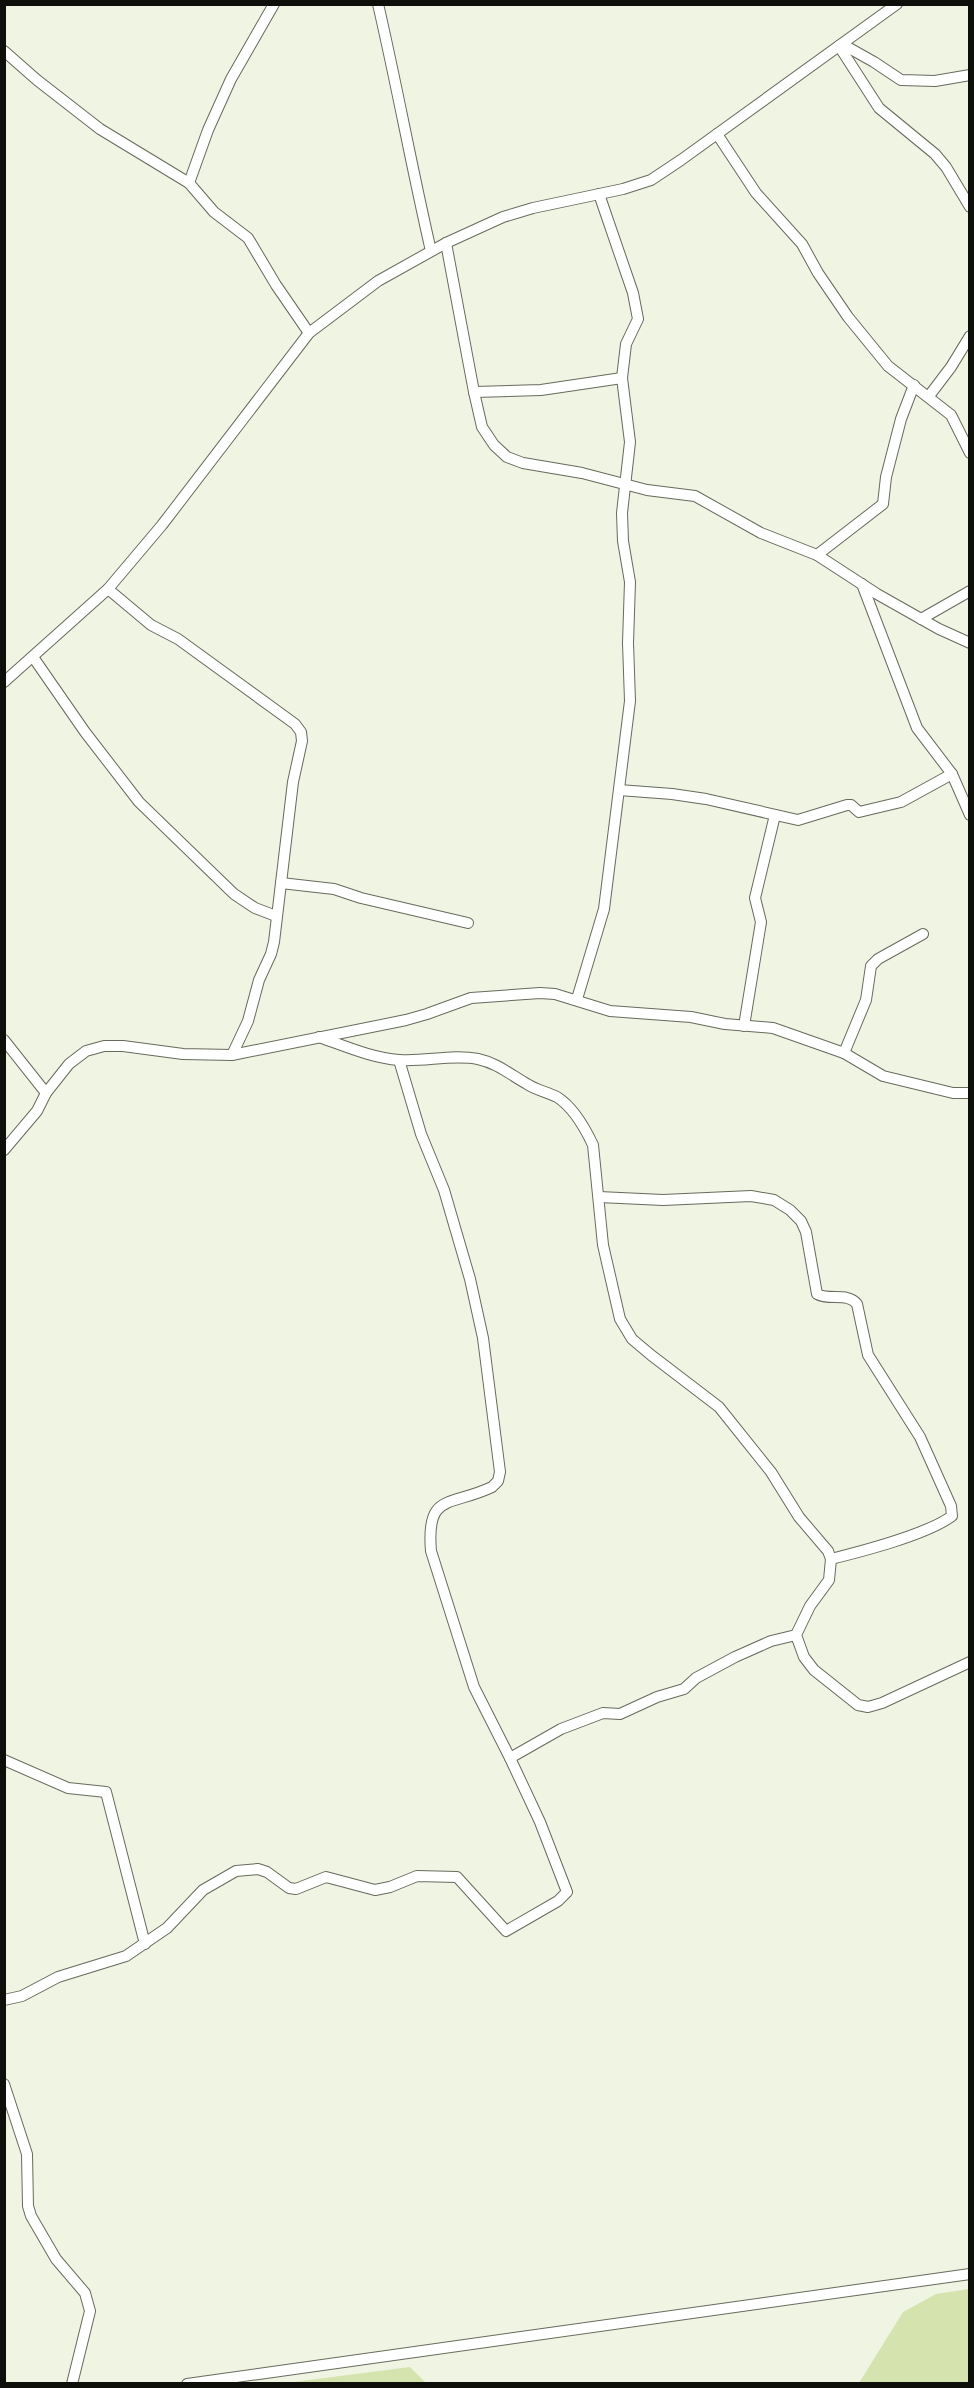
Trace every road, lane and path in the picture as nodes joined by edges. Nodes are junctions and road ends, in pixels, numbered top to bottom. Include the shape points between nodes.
1 (274, 4) edge
2 (378, 4) edge
3 (897, 4) edge
4 (840, 45) junction
5 (4, 51) edge
6 (969, 75) edge
7 (717, 134) junction
8 (189, 183) junction
9 (599, 194) junction
10 (969, 207) edge
11 (446, 243) junction
12 (431, 250) junction
13 (309, 333) junction
14 (969, 336) edge
15 (622, 378) junction
16 (914, 385) junction
17 (474, 392) junction
18 (929, 396) junction
19 (969, 453) edge
20 (624, 483) junction
21 (817, 555) junction
22 (862, 584) junction
23 (108, 589) junction
24 (969, 591) edge
25 (921, 618) junction
26 (969, 643) edge
27 (33, 657) junction
28 (4, 682) edge
29 (952, 774) junction
30 (619, 790) junction
31 (775, 815) junction
32 (969, 815) edge
33 (281, 883) junction
34 (276, 916) junction
35 (468, 923) dead end
36 (923, 934) dead end
37 (577, 999) junction
38 (744, 1026) junction
39 (319, 1037) junction
40 (4, 1040) edge
41 (844, 1053) junction
42 (232, 1055) junction
43 (399, 1060) junction
44 (46, 1093) junction
45 (969, 1094) edge
46 (4, 1150) edge
47 (599, 1197) junction
48 (831, 1559) junction
49 (796, 1635) junction
50 (969, 1662) edge
51 (510, 1758) junction
52 (4, 1760) edge
53 (145, 1944) junction
54 (4, 2000) edge
55 (4, 2084) edge
56 (969, 2274) edge
57 (72, 2384) edge
58 (187, 2384) edge

1 - 8 street via 231,79
2 - 12 street
3 - 4 street
4 - 6 street via 901,80 935,81
4 - 7 street
4 - 10 street via 879,108 935,154
5 - 8 street via 100,129
7 - 9 street via 651,180
7 - 16 street via 756,193 802,244 848,317 888,366
8 - 13 street via 214,212 248,238
9 - 11 street via 503,217
9 - 15 street via 638,310 636,327 626,344
11 - 12 street
11 - 17 street
12 - 13 street via 378,281
13 - 23 street
14 - 18 street
15 - 17 street via 542,390
15 - 20 street via 630,442
16 - 18 street
16 - 21 street via 901,419 883,504
17 - 20 street via 482,427 507,457
18 - 19 street via 951,415
20 - 21 street via 695,496 761,533
20 - 30 street via 623,541 631,609 630,701
21 - 22 street
22 - 25 street
22 - 29 street via 917,728
23 - 27 street
23 - 33 street via 140,617 178,639 301,732
24 - 25 street
25 - 26 street
27 - 28 street
27 - 34 street via 139,802 234,894
29 - 31 street via 901,802 869,810 857,812 847,805 798,820
29 - 32 street
30 - 31 street via 706,799
30 - 37 street via 604,909
31 - 38 street via 755,898 761,922
33 - 34 street
33 - 35 street via 334,889
34 - 42 street via 271,954
36 - 41 street via 871,966 866,1000
37 - 38 street via 610,1011 691,1017
37 - 39 street via 540,993 471,998 428,1014
38 - 41 street via 773,1028
39 - 42 street
39 - 43 street
40 - 44 street
41 - 45 street via 883,1076
42 - 44 street via 104,1046 86,1051 69,1064
43 - 47 street via 477,1059 557,1097 586,1129 593,1144
43 - 51 street via 470,1279 483,1338 500,1472 492,1487 440,1506 432,1516 431,1551 470,1676
44 - 46 street via 37,1111
47 - 48 street via 612,1292 620,1319 632,1339 718,1407 771,1473
47 - 48 street via 663,1200 751,1196 774,1200 801,1221 817,1294 849,1298 857,1304 868,1355 920,1437 952,1516 872,1548
48 - 49 street via 829,1580
49 - 50 street via 814,1670 858,1705 868,1707
49 - 51 street via 735,1657 684,1689 620,1714 603,1713 561,1729
51 - 53 street via 567,1892 511,1929 503,1930 457,1877 417,1876 375,1890 326,1877 296,1889 267,1872 249,1868 211,1884
52 - 53 street via 68,1788 106,1792
53 - 54 street via 112,1962 58,1977 22,1996
55 - 57 street via 27,2154 31,2216 56,2259 89,2301 90,2312
56 - 58 street

